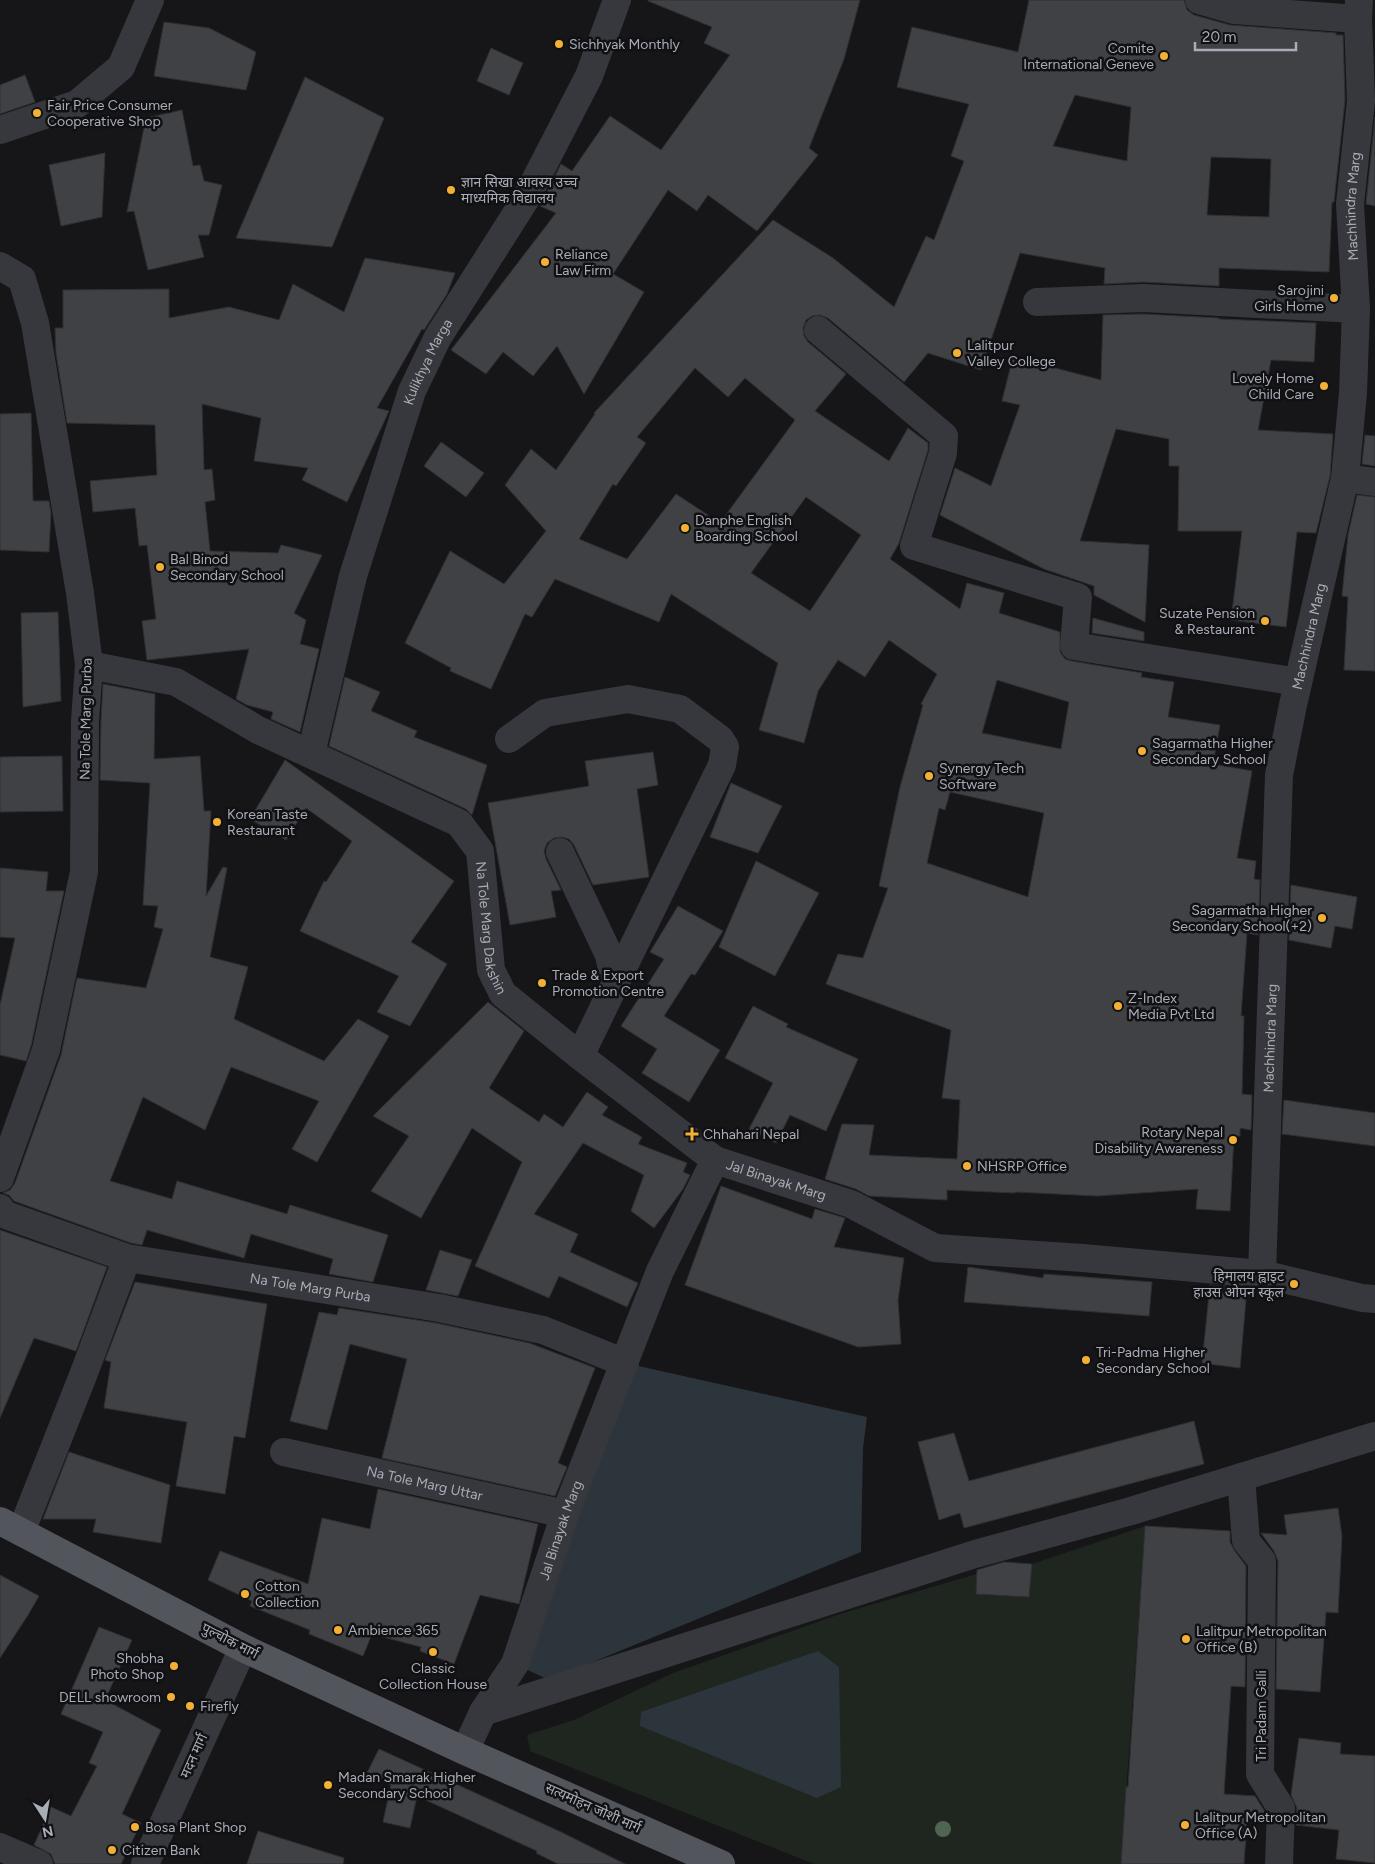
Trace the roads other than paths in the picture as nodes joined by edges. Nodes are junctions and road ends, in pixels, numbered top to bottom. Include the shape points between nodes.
1 (150, 0) edge
2 (617, 0) edge
3 (1199, 0) edge
4 (1358, 10) edge
5 (1368, 101) edge
6 (0, 130) edge
7 (0, 266) edge
8 (1037, 302) dead end
9 (1356, 309) junction
10 (818, 330) dead end
11 (1345, 478) junction
12 (1375, 482) edge
13 (89, 665) junction
14 (1298, 682) junction
15 (509, 739) dead end
16 (311, 754) junction
17 (560, 852) dead end
18 (615, 984) junction
19 (580, 1056) junction
20 (715, 1160) junction
21 (0, 1178) edge
22 (0, 1208) edge
23 (127, 1258) junction
24 (1262, 1274) junction
25 (1375, 1299) edge
26 (625, 1363) junction
27 (1375, 1436) edge
28 (284, 1452) dead end
29 (1241, 1477) junction
30 (565, 1514) junction
31 (11, 1527) edge
32 (243, 1648) junction
33 (483, 1712) junction
34 (465, 1751) junction
35 (0, 1847) edge
36 (39, 1864) edge
37 (145, 1864) edge
38 (721, 1864) edge
39 (1279, 1864) edge

1 - 6 street via 121,67 77,104
2 - 16 street, Kulikhya Marga via 589,76 530,191 438,337 412,391 353,576
3 - 4 street via 1234,10
4 - 5 street, Machhindra Marg
5 - 9 street, Machhindra Marg via 1350,204
7 - 13 street, Na Tole Marg Purba via 22,279 35,323
8 - 9 street via 1143,298
9 - 11 street, Machhindra Marg
10 - 14 street via 944,436 943,453 914,546 1078,597 1074,646
11 - 12 street
11 - 14 street, Machhindra Marg
13 - 16 street, Na Tole Marg Dakshin via 176,682 258,730
13 - 21 street, Na Tole Marg Purba via 85,721 84,872 46,1050
14 - 24 street, Machhindra Marg via 1279,775
15 - 18 street via 545,713 628,698 680,709 720,739 725,747 722,766
16 - 19 street, Na Tole Marg Dakshin via 459,822 480,851 491,970 503,994
17 - 18 street via 609,955
18 - 19 street
19 - 20 street, Na Tole Marg Dakshin
20 - 24 street, Jal Binayak Marg via 851,1204 935,1248
20 - 26 street, Jal Binayak Marg via 660,1271
22 - 23 street, Na Tole Marg Purba via 4,1214
23 - 26 street, Na Tole Marg Purba via 439,1308 543,1330
23 - 31 street via 84,1373
24 - 25 street, Jal Binayak Marg
26 - 30 street, Jal Binayak Marg
27 - 29 street
28 - 30 street, Na Tole Marg Uttar
29 - 33 street via 975,1554
29 - 39 street, Tri Padam Galli via 1246,1541 1262,1561 1260,1774 1281,1808
30 - 33 street, Jal Binayak Marg via 515,1664
31 - 32 main road, पुल्चोक मार्ग
32 - 34 main road, पुल्चोक मार्ग
32 - 37 street, मदन मार्ग
33 - 34 street, Jal Binayak Marg
34 - 38 main road, सत्यमोहन जोशी मार्ग
35 - 36 street

